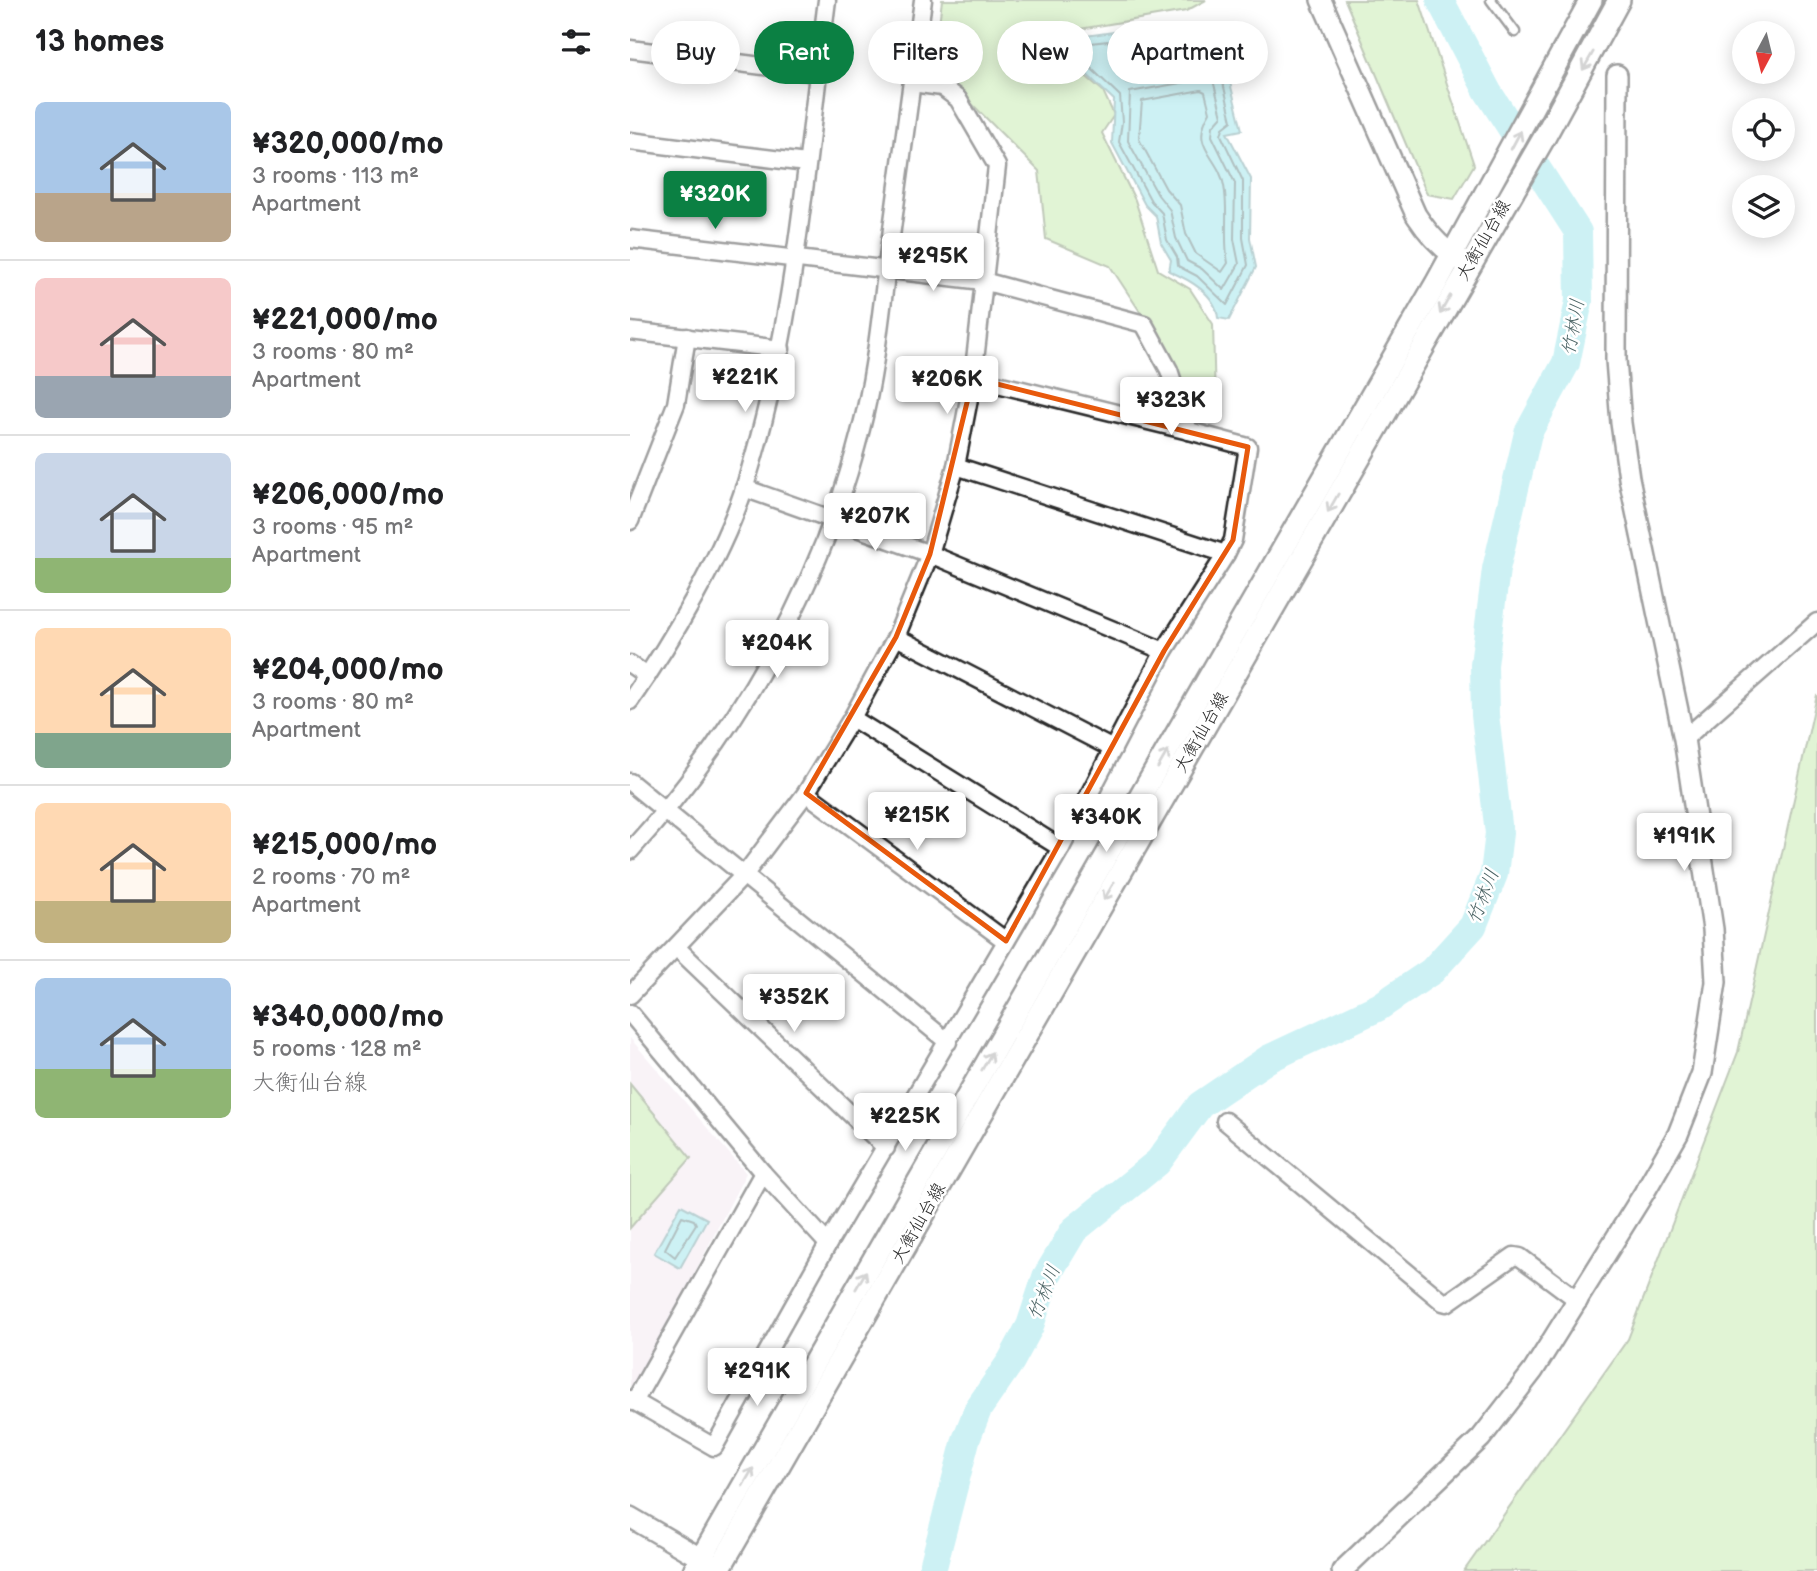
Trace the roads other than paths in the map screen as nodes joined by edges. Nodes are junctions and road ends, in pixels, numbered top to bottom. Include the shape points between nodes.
1 (827, 0) edge
2 (923, 0) edge
3 (1321, 0) edge
4 (1490, 0) edge
5 (1591, 0) edge
6 (1619, 0) edge
7 (824, 21) edge
8 (920, 21) edge
9 (1515, 32) dead end
10 (630, 49) edge
11 (754, 65) edge
12 (1617, 75) dead end
13 (816, 84) edge
14 (912, 84) edge
15 (920, 84) edge
16 (630, 141) edge
17 (806, 163) junction
18 (630, 239) edge
19 (795, 260) junction
20 (1460, 260) junction
21 (887, 269) junction
22 (983, 281) junction
23 (630, 331) edge
24 (687, 337) junction
25 (781, 349) junction
26 (973, 378) junction
27 (1189, 431) junction
28 (956, 466) junction
29 (744, 488) junction
30 (833, 518) junction
31 (630, 521) edge
32 (930, 554) junction
33 (1226, 554) junction
34 (1817, 622) edge
35 (896, 637) junction
36 (1164, 651) junction
37 (630, 664) edge
38 (648, 676) junction
39 (630, 701) edge
40 (852, 718) junction
41 (1684, 739) junction
42 (1113, 749) junction
43 (630, 782) edge
44 (806, 793) junction
45 (667, 811) junction
46 (1061, 848) junction
47 (630, 851) edge
48 (745, 874) junction
49 (1006, 942) junction
50 (677, 948) junction
51 (630, 995) edge
52 (630, 1013) edge
53 (948, 1041) junction
54 (1225, 1121) dead end
55 (886, 1148) junction
56 (763, 1173) junction
57 (828, 1244) junction
58 (1579, 1301) junction
59 (632, 1401) edge
60 (630, 1517) edge
61 (708, 1567) edge
62 (1342, 1571) edge

1 - 7 street
2 - 8 street
3 - 20 street via 1416,215 1429,235
4 - 9 lane
20 -> 5 main road, 大衡仙台線 via 1503,166
6 -> 20 main road, 大衡仙台線 via 1517,183
10 - 11 street
12 - 41 street via 1616,360 1621,422
13 - 17 street
14 - 21 street
15 - 22 street via 942,87 958,99 997,166
16 - 17 street
17 - 19 street
18 - 19 street
19 - 21 street
19 - 25 street
20 - 61 main road, 大衡仙台線
21 - 22 street
21 - 30 street via 861,428
22 - 26 street
22 - 27 street via 1144,324 1168,370
23 - 24 street
24 - 25 street
24 - 31 street via 676,404
25 - 29 street
26 - 27 street
26 - 28 street
27 - 33 street via 1248,447 1233,540
28 - 32 street
28 - 33 street
29 - 30 street
29 - 38 street via 703,580
30 - 32 street
30 - 45 street via 796,604 745,700
32 - 35 street
32 - 36 street
33 - 36 street
34 - 41 street
35 - 40 street
35 - 42 street
36 - 42 street
37 - 38 street
38 - 39 street
40 - 44 street
40 - 46 street
41 - 58 street via 1713,929 1716,982 1702,1073 1678,1135
42 - 46 street
43 - 45 street
44 - 48 street
44 - 49 street
45 - 47 street
45 - 48 street
46 - 49 street
48 - 50 street
48 - 53 street
49 - 53 street
50 - 51 street
50 - 55 street
52 - 56 street
53 - 55 street
54 - 58 street via 1443,1303 1514,1256
55 - 57 street
56 - 57 street
56 - 59 street
57 - 59 street via 714,1447
58 - 62 street via 1481,1437
60 - 61 street

